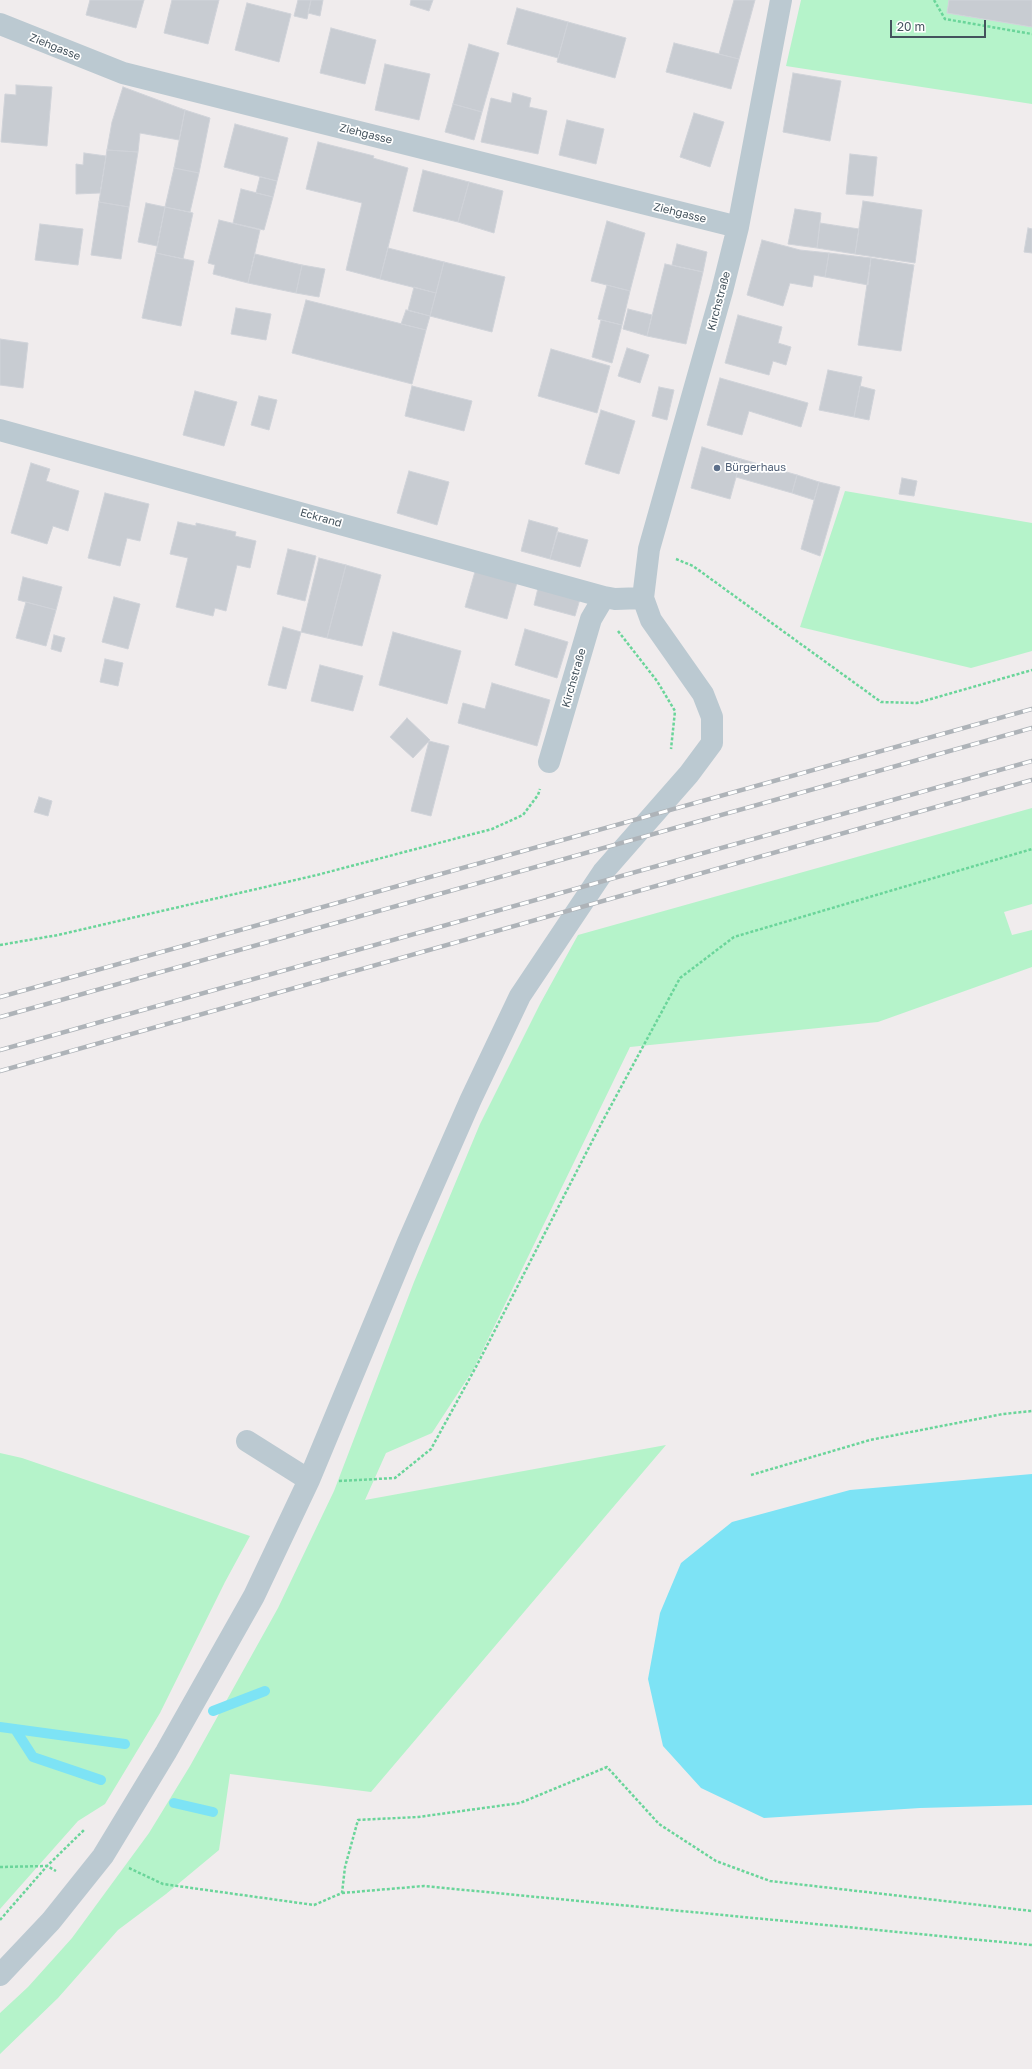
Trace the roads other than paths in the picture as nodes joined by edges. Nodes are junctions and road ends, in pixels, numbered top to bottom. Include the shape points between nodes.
1 (781, 0) edge
2 (0, 24) edge
3 (738, 227) junction
4 (0, 430) edge
5 (604, 597) junction
6 (643, 598) junction
7 (549, 762) road end
8 (247, 1441) dead end
9 (309, 1480) junction
10 (0, 1975) edge

1 - 3 street, Kirchstraße
2 - 3 street, Ziehgasse via 123,73
3 - 6 street, Kirchstraße via 649,549
4 - 5 street, Eckrand
5 - 6 street, Eckrand
5 - 7 street, Kirchstraße via 591,619
6 - 9 street via 651,620 703,694 712,717 712,743 689,774 603,872 520,996 461,1120
8 - 9 street
9 - 10 street via 254,1596 166,1752 103,1856 51,1921

